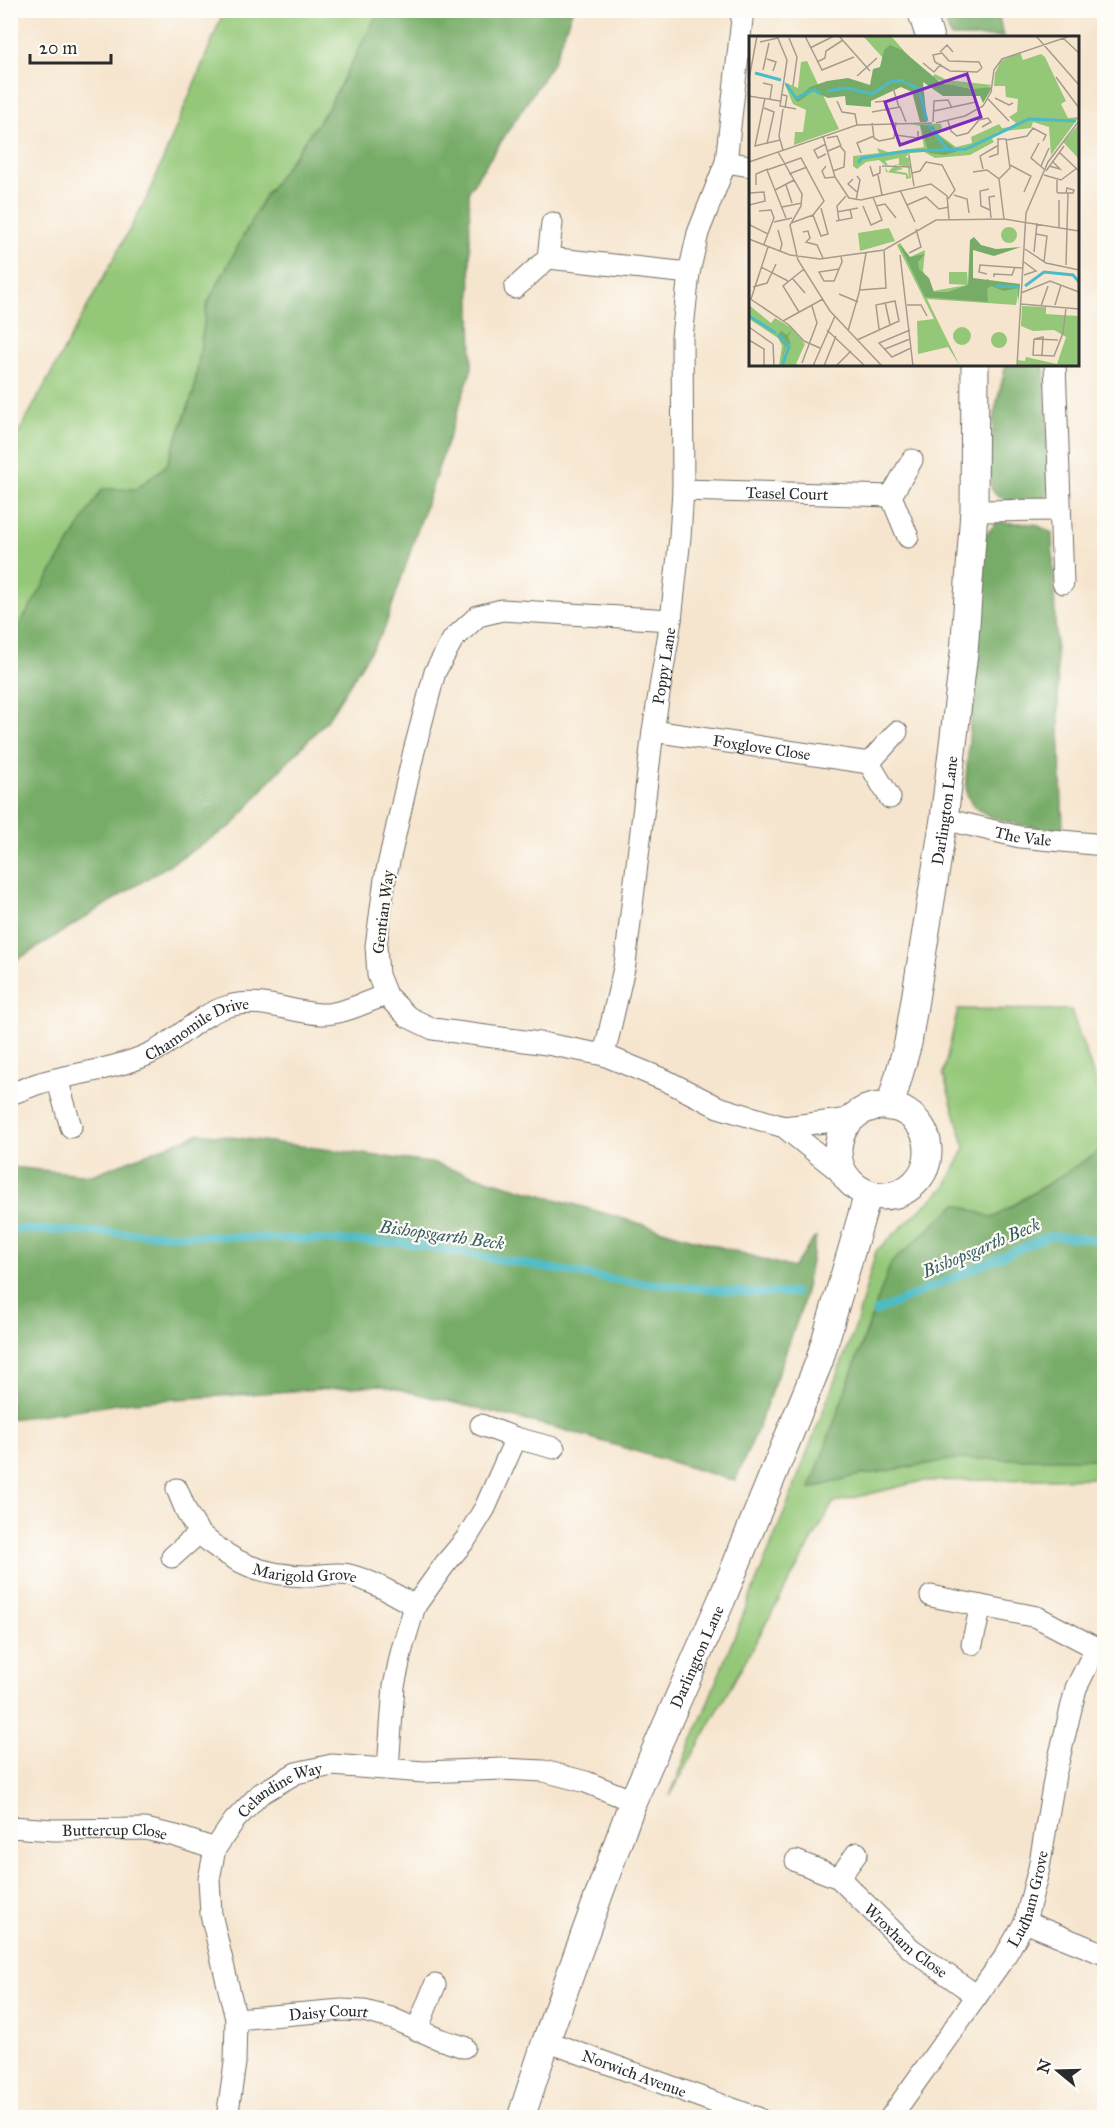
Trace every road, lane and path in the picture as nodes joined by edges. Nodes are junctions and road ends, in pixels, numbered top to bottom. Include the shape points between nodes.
1 (743, 10) edge
2 (921, 10) edge
3 (929, 36) edge
4 (726, 162) junction
5 (749, 166) edge
6 (552, 223) dead end
7 (548, 258) junction
8 (689, 273) junction
9 (515, 288) dead end
10 (975, 366) edge
11 (1055, 366) edge
12 (912, 460) dead end
13 (683, 490) junction
14 (891, 496) junction
15 (1060, 510) junction
16 (974, 511) junction
17 (908, 537) dead end
18 (1063, 583) dead end
19 (671, 621) junction
20 (653, 731) junction
21 (897, 732) dead end
22 (869, 763) junction
23 (890, 798) dead end
24 (944, 819) junction
25 (1104, 845) edge
26 (386, 995) junction
27 (604, 1055) junction
28 (57, 1079) junction
29 (10, 1095) edge
30 (890, 1107) junction
31 (850, 1119) junction
32 (71, 1127) dead end
33 (784, 1127) junction
34 (844, 1175) junction
35 (868, 1194) junction
36 (481, 1425) dead end
37 (516, 1438) junction
38 (554, 1448) dead end
39 (177, 1489) dead end
40 (199, 1533) junction
41 (172, 1557) dead end
42 (932, 1596) dead end
43 (415, 1606) junction
44 (981, 1606) junction
45 (972, 1644) dead end
46 (1100, 1649) edge
47 (388, 1768) junction
48 (633, 1801) junction
49 (10, 1827) edge
50 (215, 1849) junction
51 (857, 1853) dead end
52 (796, 1861) dead end
53 (839, 1878) junction
54 (1025, 1922) junction
55 (1104, 1954) edge
56 (435, 1985) dead end
57 (977, 1996) junction
58 (236, 2019) junction
59 (417, 2030) junction
60 (546, 2041) junction
61 (464, 2047) dead end
62 (227, 2118) edge
63 (521, 2118) edge
64 (758, 2118) edge
65 (890, 2118) edge

1 - 4 street, Poppy Lane
2 - 3 street
4 - 5 street
4 - 8 street, Poppy Lane via 698,233
6 - 7 street
7 - 8 street
7 - 9 street
8 - 13 street, Poppy Lane via 682,337
10 - 16 street, Darlington Lane
11 - 15 street
12 - 14 street
13 - 14 street, Teasel Court
13 - 19 street, Poppy Lane
14 - 17 street
15 - 16 street
15 - 18 street
16 - 24 street, Darlington Lane via 964,653
19 - 20 street, Poppy Lane
19 - 26 street, Gentian Way via 501,610 478,616 453,639 435,672 385,879 376,946 378,975
20 - 22 street, Foxglove Close
20 - 27 street, Poppy Lane via 625,964
21 - 22 street
22 - 23 street
24 - 25 street, The Vale via 1020,837
24 - 30 street, Darlington Lane via 908,1043
26 - 27 street, Gentian Way via 408,1017 433,1029
26 - 28 street, Chamomile Drive via 338,1013 320,1014 264,1004 231,1005 209,1014 151,1053
27 - 33 street, Gentian Way via 718,1107
28 - 29 street, Chamomile Drive
28 - 32 street
30 - 31 street via 863,1110
30 - 35 street via 907,1113 919,1124 925,1133 927,1158 922,1173 903,1192 888,1196
31 - 33 street
31 - 34 street via 837,1151
33 - 34 street
34 - 35 street
35 - 48 street, Darlington Lane via 819,1362 722,1599
36 - 37 street
37 - 38 street
37 - 43 street via 485,1508
39 - 40 street, Marigold Grove
40 - 41 street
40 - 43 street, Marigold Grove via 242,1563 271,1574 346,1574 378,1585
42 - 44 street, Ludham Grove
43 - 47 street via 394,1686
44 - 45 street
44 - 46 street, Ludham Grove via 1037,1617
46 - 54 street, Ludham Grove via 1076,1688
47 - 48 street, Celandine Way via 424,1772 544,1771
47 - 50 street, Celandine Way via 332,1766 297,1773 260,1794 234,1821
48 - 60 street, Darlington Lane
49 - 50 street, Buttercup Close via 145,1829
50 - 58 street, Celandine Way via 209,1879 211,1914
51 - 53 street
52 - 53 street, Wroxham Close
53 - 57 street, Wroxham Close via 910,1948
54 - 55 street
54 - 57 street, Ludham Grove
56 - 59 street
57 - 65 street, Ludham Grove
58 - 59 street, Daisy Court via 364,2011
58 - 62 street, Celandine Way
59 - 61 street, Daisy Court
60 - 63 street, Darlington Lane
60 - 64 street, Norwich Avenue

